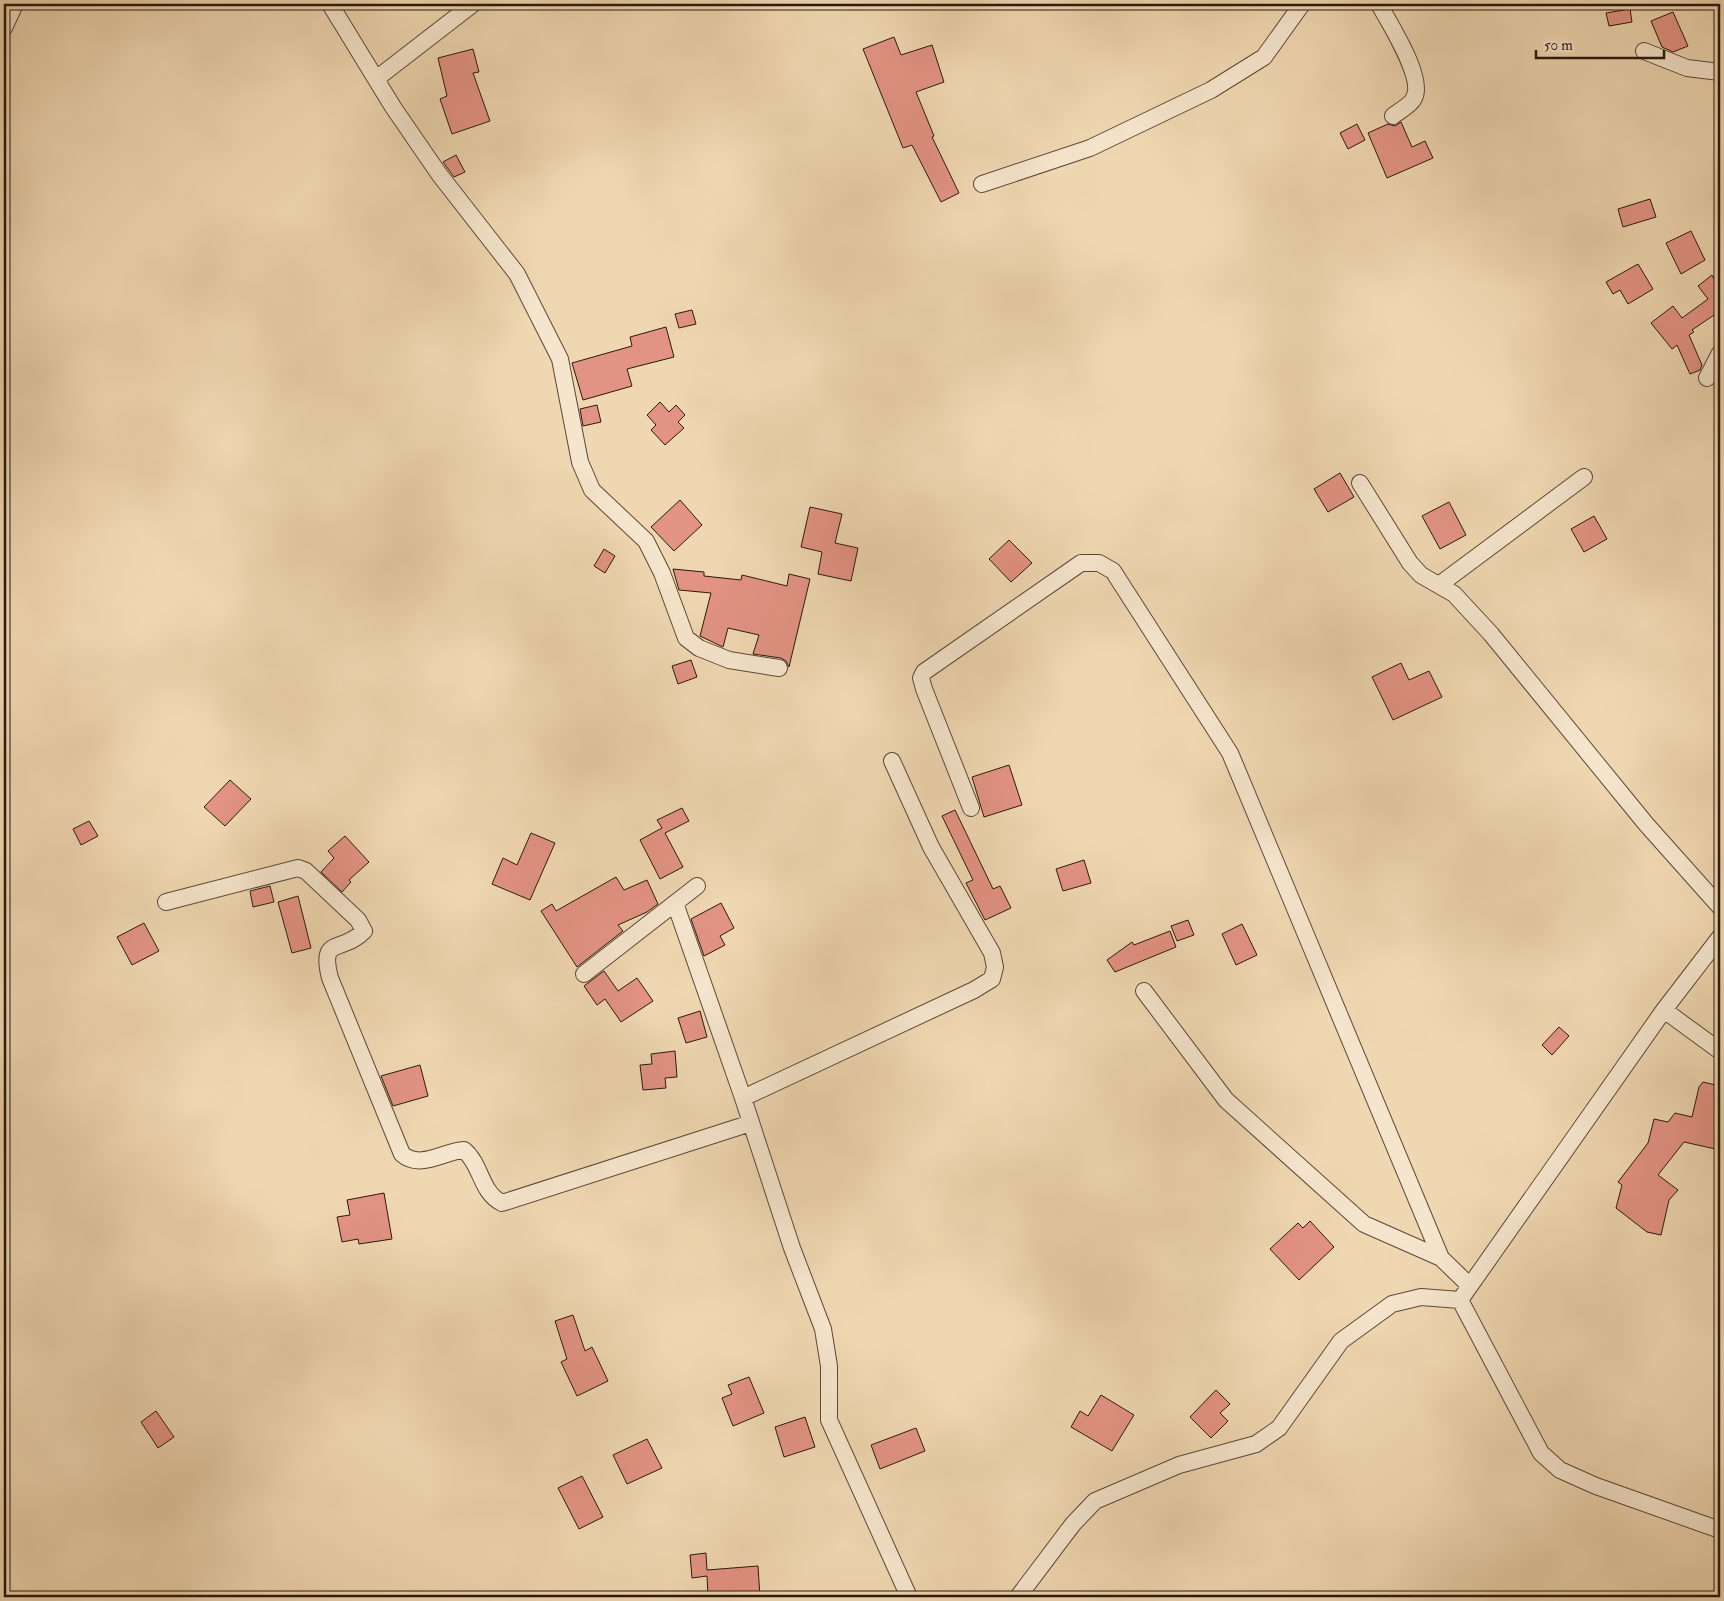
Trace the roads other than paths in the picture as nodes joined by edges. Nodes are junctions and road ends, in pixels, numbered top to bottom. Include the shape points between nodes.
1 (15, 4) edge
2 (330, 4) edge
3 (473, 4) edge
4 (1302, 4) edge
5 (1379, 4) edge
6 (4, 28) edge
7 (1644, 50) dead end
8 (1720, 72) edge
9 (376, 79) junction
10 (1393, 116) dead end
11 (982, 184) dead end
12 (1720, 353) edge
13 (1707, 378) dead end
14 (1584, 477) dead end
15 (1360, 483) dead end
16 (1439, 585) junction
17 (779, 668) dead end
18 (892, 761) dead end
19 (971, 808) dead end
20 (697, 886) dead end
21 (166, 902) dead end
22 (675, 903) junction
23 (1720, 907) edge
24 (1720, 937) edge
25 (584, 974) dead end
26 (1144, 991) dead end
27 (1664, 1010) junction
28 (1720, 1051) edge
29 (743, 1098) junction
30 (751, 1123) junction
31 (1441, 1258) junction
32 (1470, 1286) junction
33 (1460, 1300) junction
34 (1720, 1530) edge
35 (909, 1597) edge
36 (1018, 1597) edge

1 - 6 street
2 - 9 street
3 - 9 street
4 - 11 street via 1264,57 1211,90 1090,148
5 - 10 street via 1415,73 1414,99
7 - 8 street via 1687,68
9 - 17 street via 439,174 517,274 560,359 580,462 592,490 646,541 662,572 686,638 699,648 729,660
12 - 13 street
14 - 16 street
15 - 16 street via 1410,564
16 - 23 street via 1454,594 1491,634 1646,824
18 - 29 street via 931,847 992,952 995,967 992,978 974,990
19 - 31 street via 924,689 921,678 924,672 1081,563 1100,563 1113,571 1230,753
20 - 22 street
21 - 30 street via 298,868 306,871 358,920 364,931 330,949 326,963 402,1154 413,1161 422,1161 464,1150 471,1156 486,1190 502,1203
22 - 25 street
22 - 29 street
24 - 27 street
26 - 31 street via 1226,1100 1335,1198 1364,1224
27 - 28 street
27 - 32 street
29 - 30 street
30 - 35 street via 792,1248 823,1329 829,1366 830,1420
31 - 32 street
32 - 33 street
33 - 34 street via 1541,1453 1560,1470
33 - 36 street via 1422,1296 1392,1304 1342,1341 1279,1428 1256,1444 1179,1465 1095,1501 1073,1524

